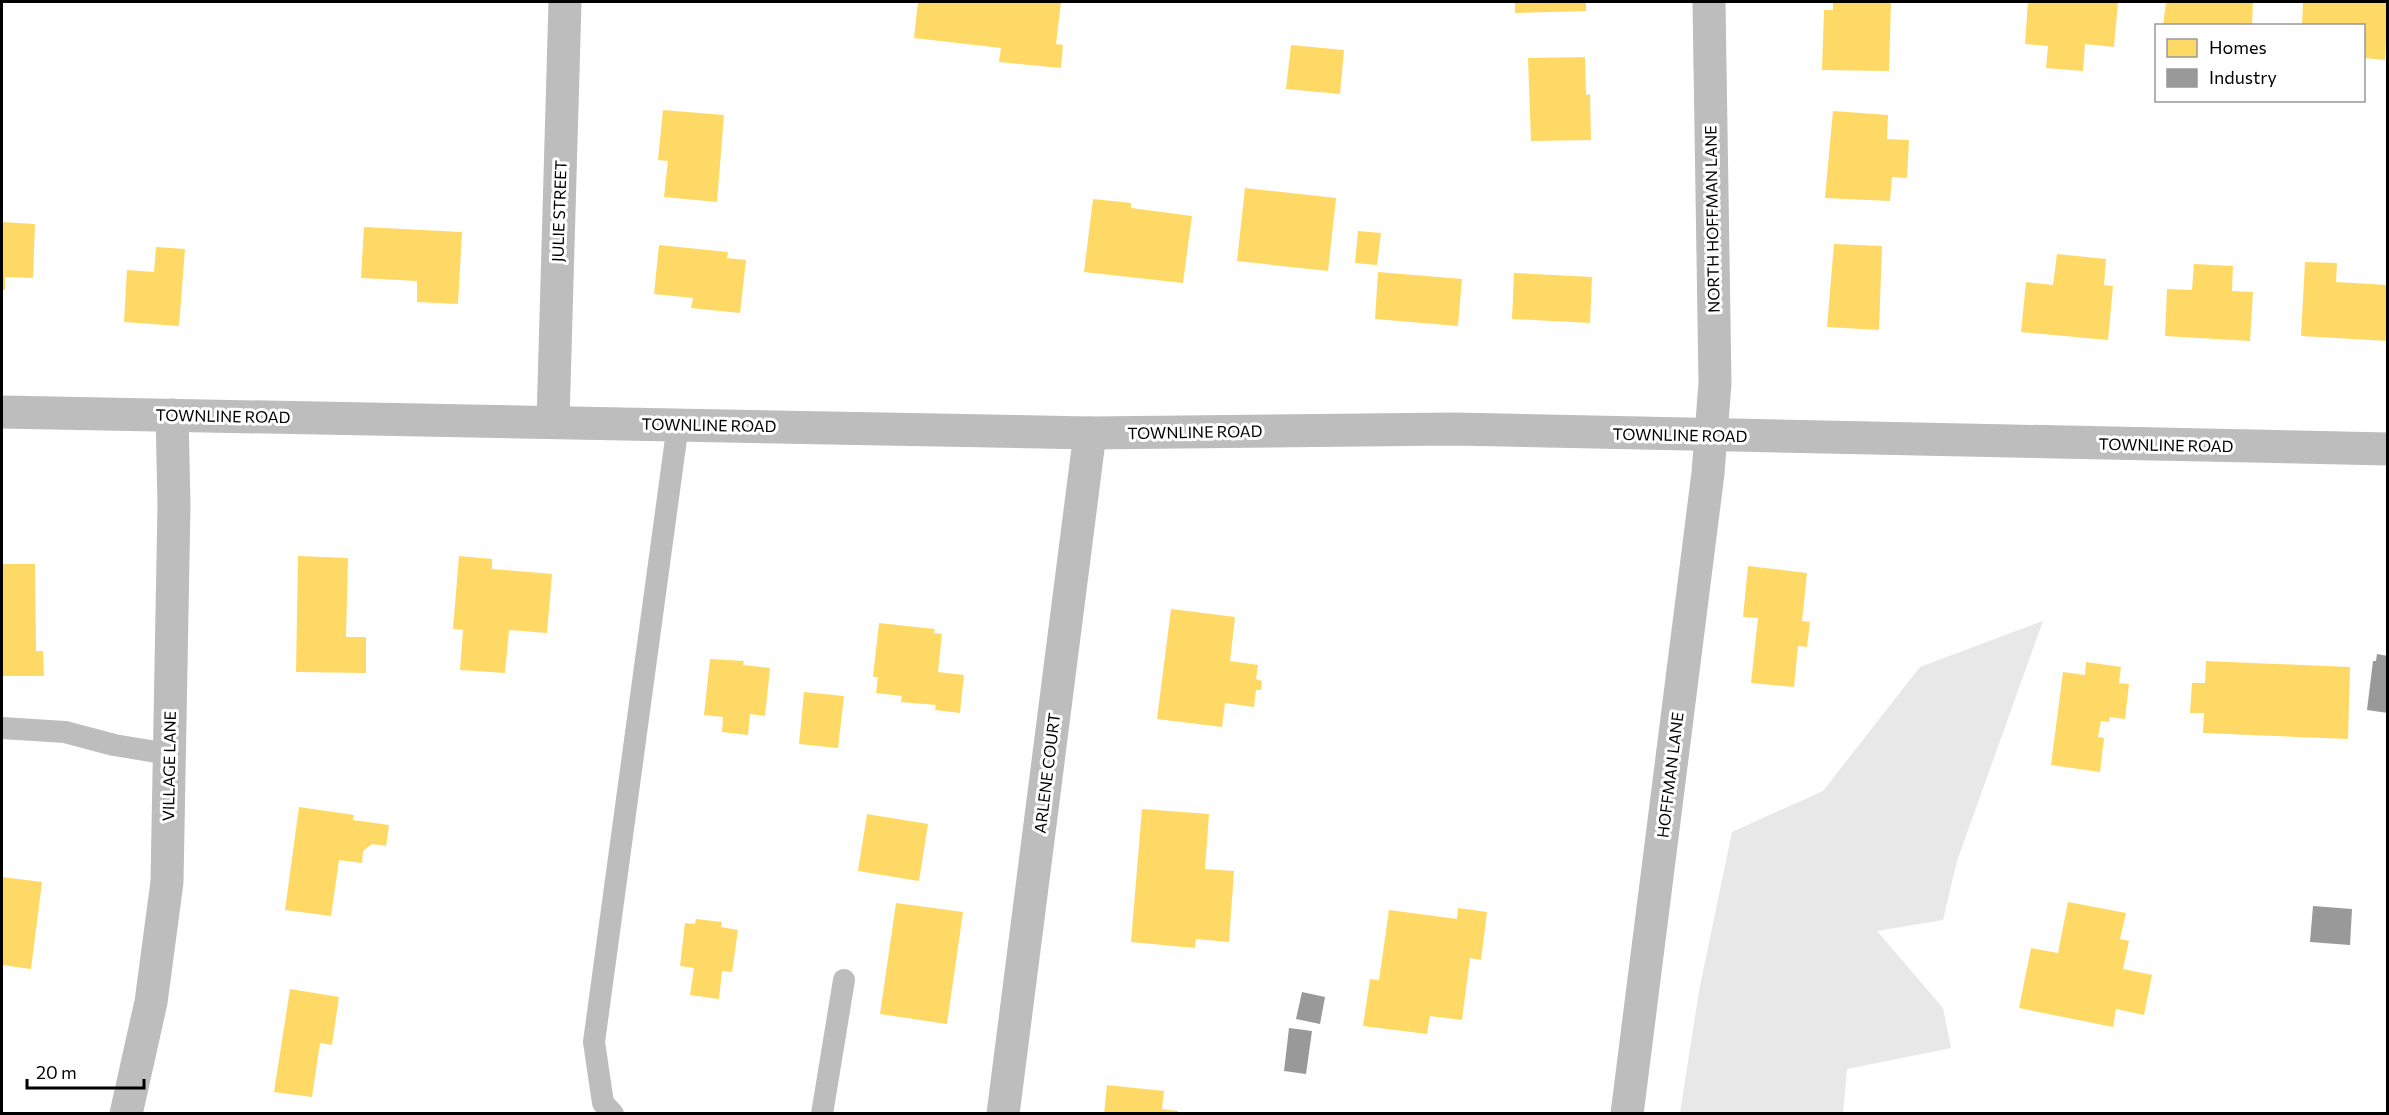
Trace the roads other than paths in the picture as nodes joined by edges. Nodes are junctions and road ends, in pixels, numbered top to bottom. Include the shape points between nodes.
1 (565, 2) edge
2 (1708, 2) edge
3 (2, 412) edge
4 (172, 415) junction
5 (553, 421) junction
6 (678, 424) junction
7 (1090, 433) junction
8 (1710, 436) junction
9 (2388, 449) edge
10 (2, 728) edge
11 (169, 754) junction
12 (844, 980) dead end
13 (126, 1113) edge
14 (613, 1113) edge
15 (822, 1113) edge
16 (1003, 1113) edge
17 (1627, 1113) edge

1 - 5 street, JULIE STREET
2 - 8 street, NORTH HOFFMAN LANE via 1715,382
3 - 4 street, TOWNLINE ROAD
4 - 5 street, TOWNLINE ROAD
4 - 11 street, VILLAGE LANE
5 - 6 street, TOWNLINE ROAD
6 - 7 street, TOWNLINE ROAD
6 - 14 lane via 594,1042 603,1103
7 - 8 street, TOWNLINE ROAD via 1454,429
7 - 16 street, ARLENE COURT
8 - 9 street, TOWNLINE ROAD
8 - 17 street, HOFFMAN LANE
10 - 11 lane via 65,732
11 - 13 street, VILLAGE LANE via 167,882 151,1002
12 - 15 lane

